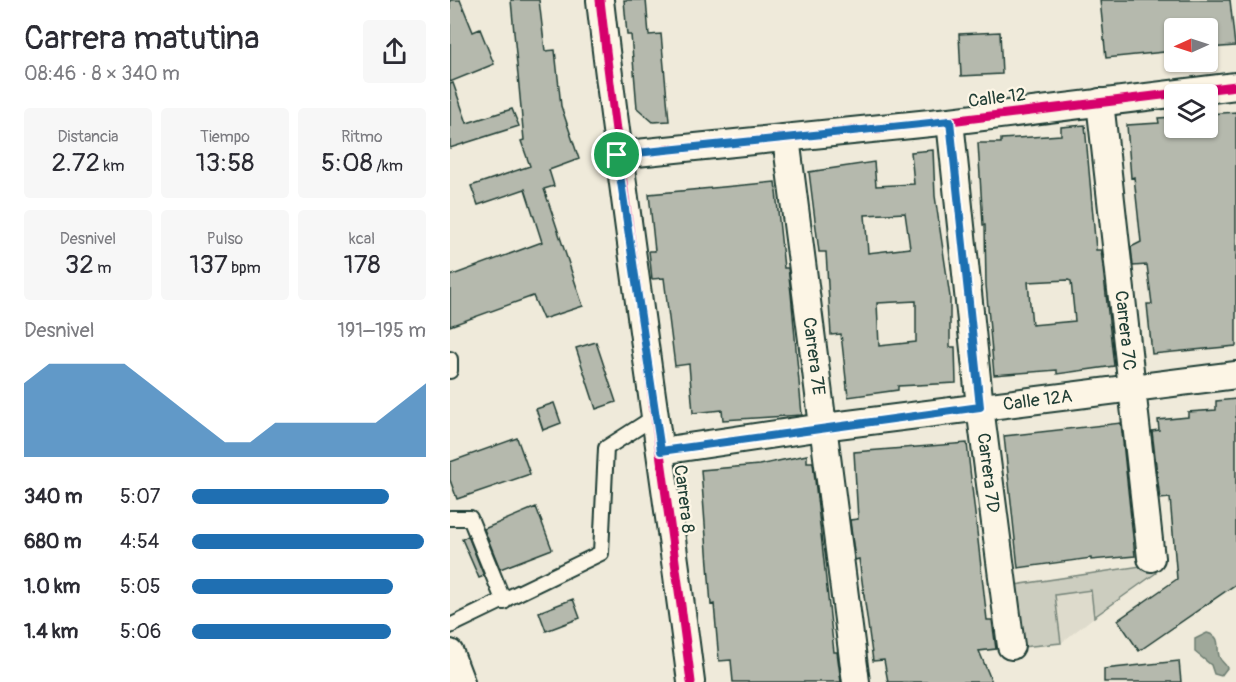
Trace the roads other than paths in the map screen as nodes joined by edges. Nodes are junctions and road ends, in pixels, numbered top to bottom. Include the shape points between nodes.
1 (600, 0) edge
2 (1236, 86) edge
3 (1100, 102) junction
4 (950, 121) junction
5 (786, 138) junction
6 (617, 155) junction
7 (450, 360) edge
8 (450, 371) edge
9 (1236, 375) edge
10 (1131, 389) junction
11 (980, 407) junction
12 (656, 416) junction
13 (823, 427) junction
14 (661, 451) junction
15 (450, 518) edge
16 (1151, 558) dead end
17 (504, 602) junction
18 (450, 626) edge
19 (1011, 646) dead end
20 (450, 653) edge
21 (461, 682) edge
22 (691, 682) edge
23 (856, 682) edge

1 - 6 street, Carrera 8
2 - 3 street, Calle 12
3 - 4 street, Calle 12
3 - 10 street, Carrera 7C
4 - 5 street, Calle 12
4 - 11 street, Carrera 7D
5 - 6 street, Calle 12
5 - 13 street, Carrera 7E
6 - 12 street, Carrera 8
7 - 8 lane
9 - 10 street, Calle 12A
10 - 11 street, Calle 12A
10 - 16 street, Carrera 7C
11 - 13 street, Calle 12A
11 - 19 street, Carrera 7D
12 - 14 street, Carrera 8
12 - 17 lane via 606,448 601,553
13 - 14 street, Calle 12A
13 - 23 street, Carrera 7E
14 - 22 street, Carrera 8
15 - 17 lane via 470,518
17 - 18 lane
20 - 21 street

